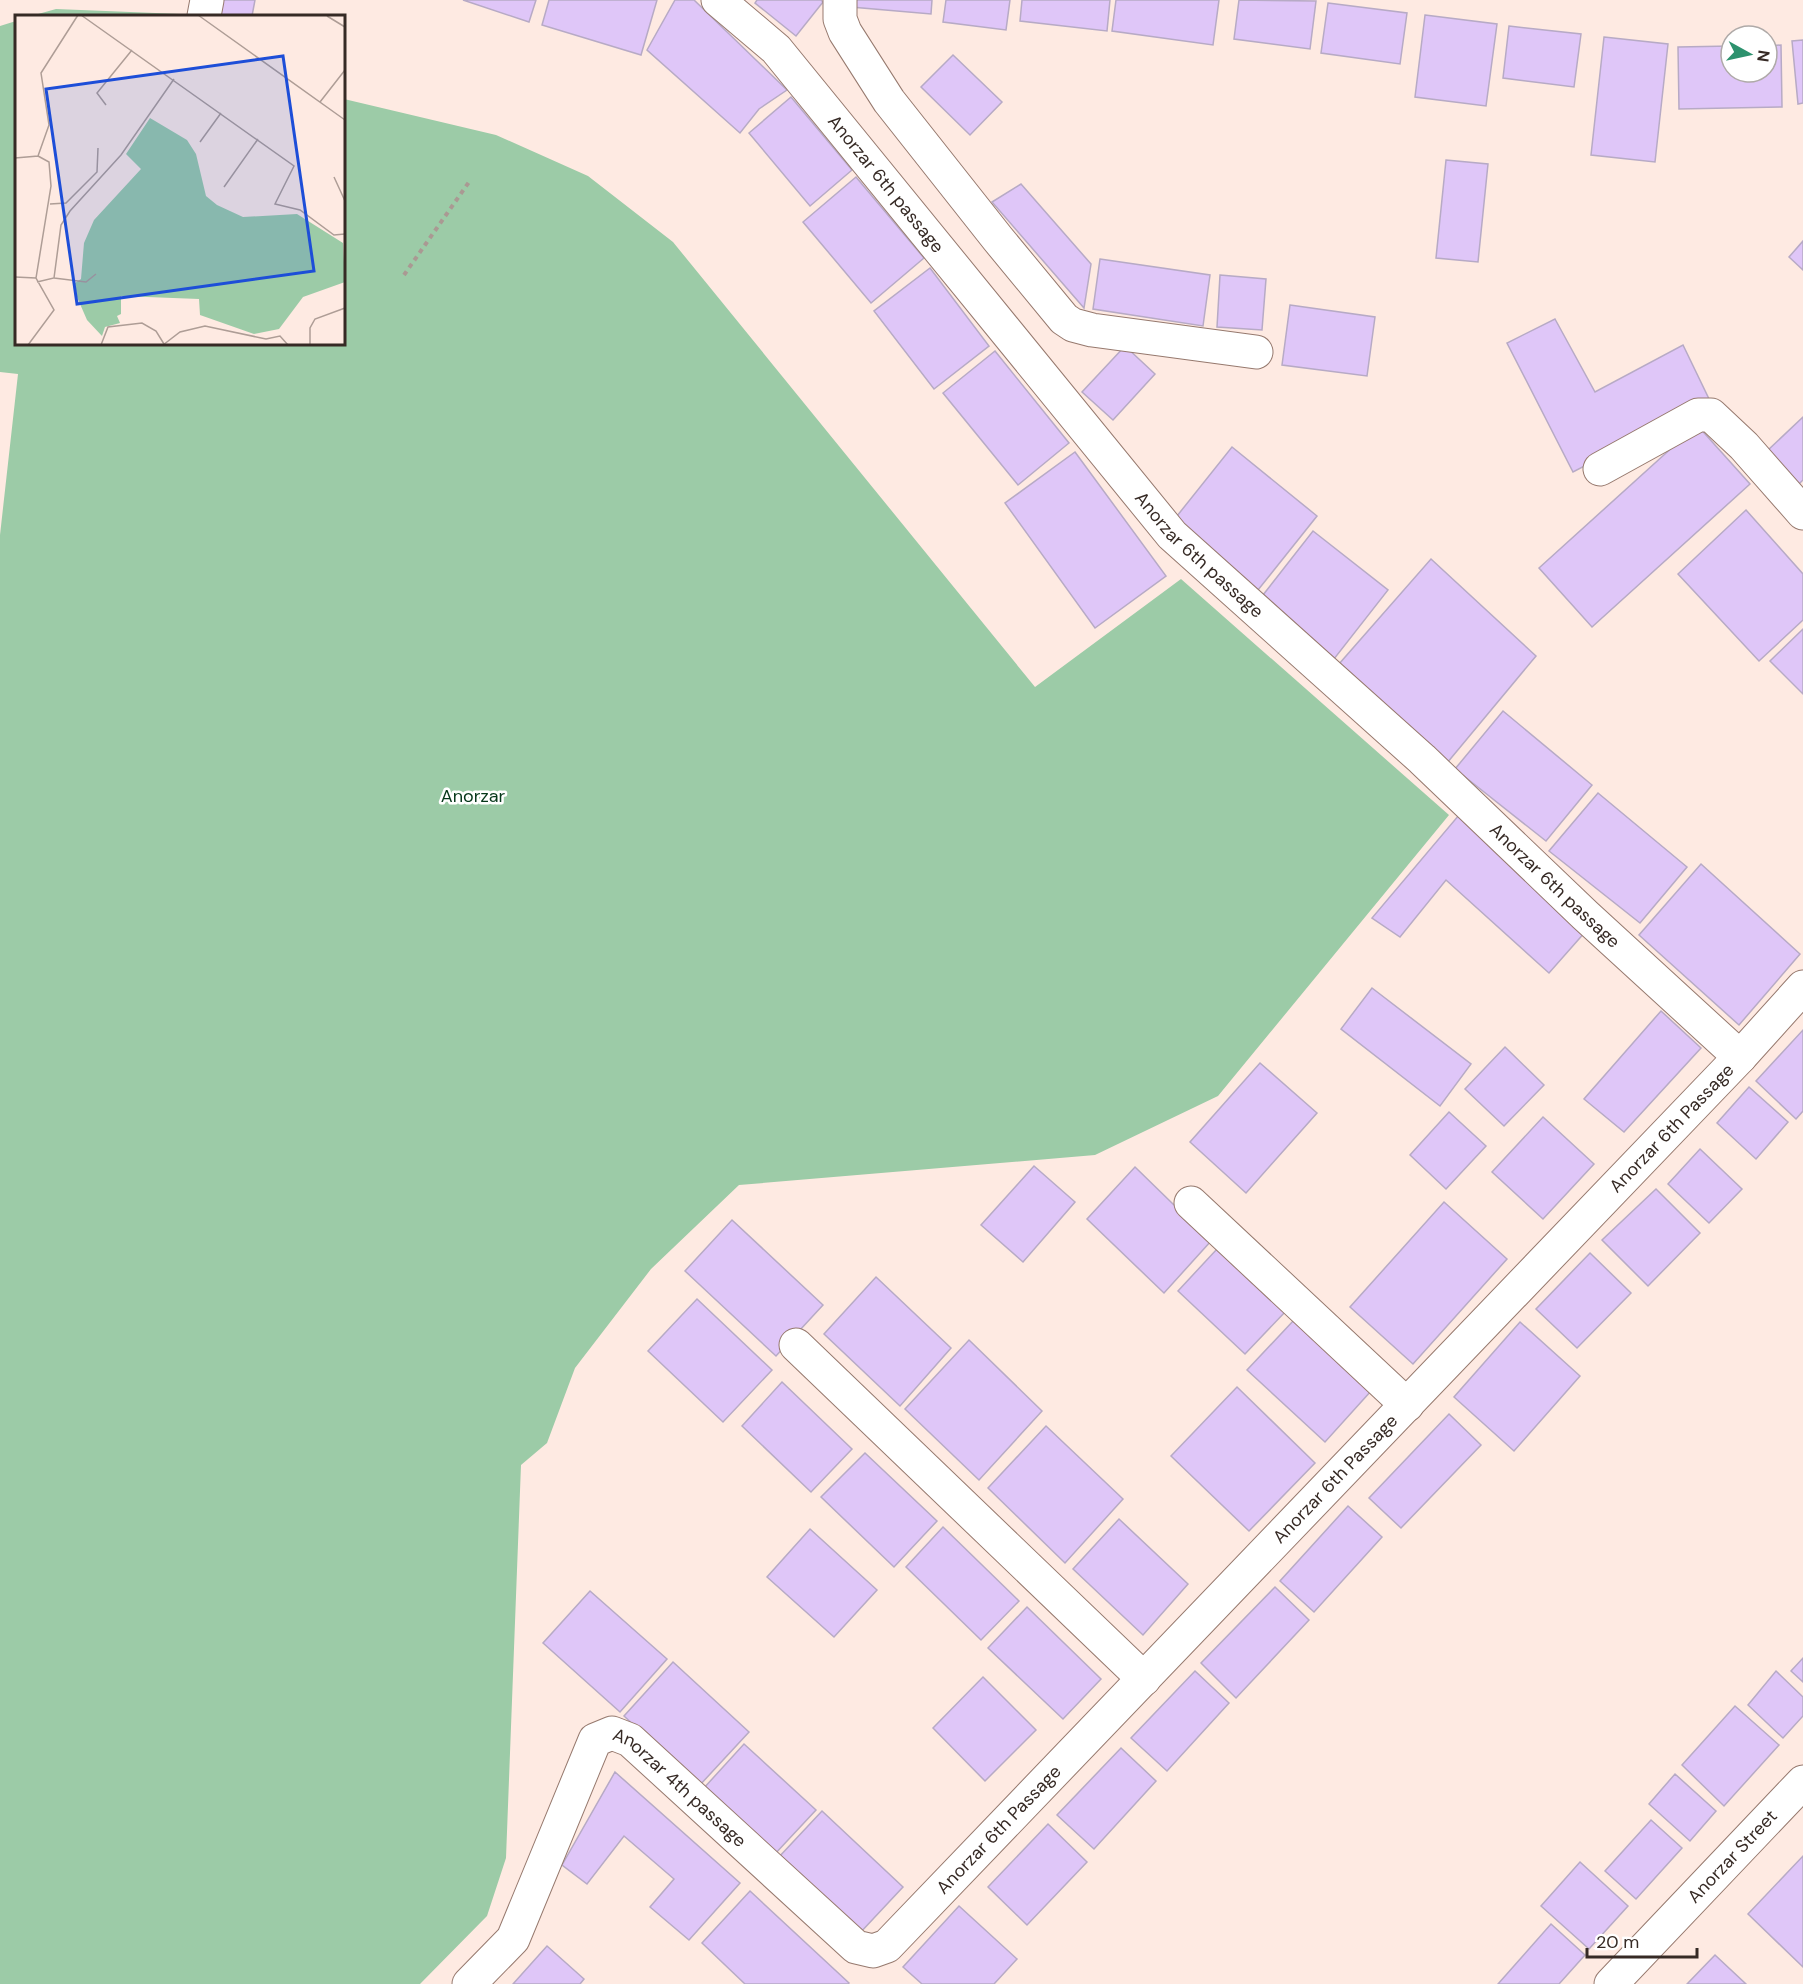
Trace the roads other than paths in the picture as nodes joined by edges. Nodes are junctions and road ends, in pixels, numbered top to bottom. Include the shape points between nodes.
1 (207, 0) edge
2 (717, 0) edge
3 (840, 0) edge
4 (204, 15) edge
5 (1256, 352) dead end
6 (1600, 469) dead end
7 (1803, 513) edge
8 (1803, 987) edge
9 (1740, 1057) junction
10 (1191, 1203) dead end
11 (796, 1345) dead end
12 (1407, 1405) junction
13 (1144, 1679) junction
14 (1803, 1782) edge
15 (856, 1947) joint
16 (469, 1984) edge
17 (1611, 1984) edge

1 - 4 street
2 - 9 street, Anorzar 6th passage via 776,49 1172,535 1422,759
3 - 5 street via 845,32 890,101 1064,319 1092,330
6 - 7 street via 1698,415 1711,415
8 - 9 street, Anorzar 6th Passage
9 - 12 street, Anorzar 6th Passage
10 - 12 street
11 - 13 street
12 - 13 street, Anorzar 6th Passage
13 - 15 street, Anorzar 6th Passage via 887,1946 873,1951
14 - 17 street, Anorzar Street
15 - 16 street, Anorzar 4th passage via 630,1740 612,1733 595,1740 513,1939

